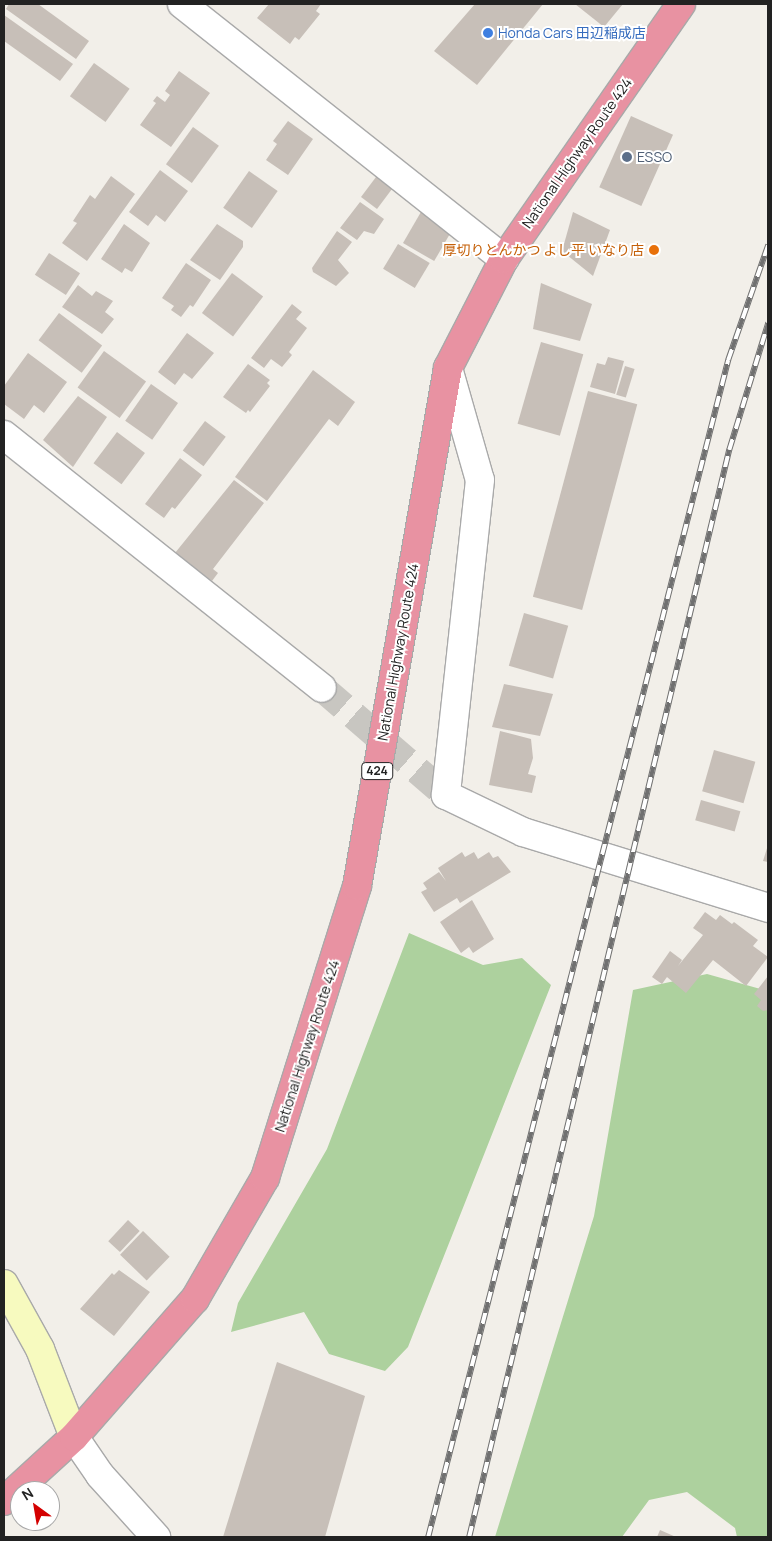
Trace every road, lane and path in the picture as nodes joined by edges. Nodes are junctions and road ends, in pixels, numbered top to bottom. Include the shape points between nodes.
1 (182, 4) edge
2 (681, 4) edge
3 (504, 259) junction
4 (448, 368) junction
5 (4, 435) edge
6 (322, 688) tunnel mouth
7 (768, 908) edge
8 (4, 1284) edge
9 (74, 1437) junction
10 (4, 1501) edge
11 (156, 1537) edge

1 - 3 street
2 - 3 highway, National Highway Route 424 / 424
3 - 4 highway, National Highway Route 424 / 424
4 - 7 street via 480,480 446,795 523,832
4 - 9 highway, National Highway Route 424 / 424 via 357,886 265,1178 195,1299
5 - 6 street
8 - 9 street via 40,1349
9 - 10 highway, National Highway Route 424 / 424
9 - 11 street via 100,1476

